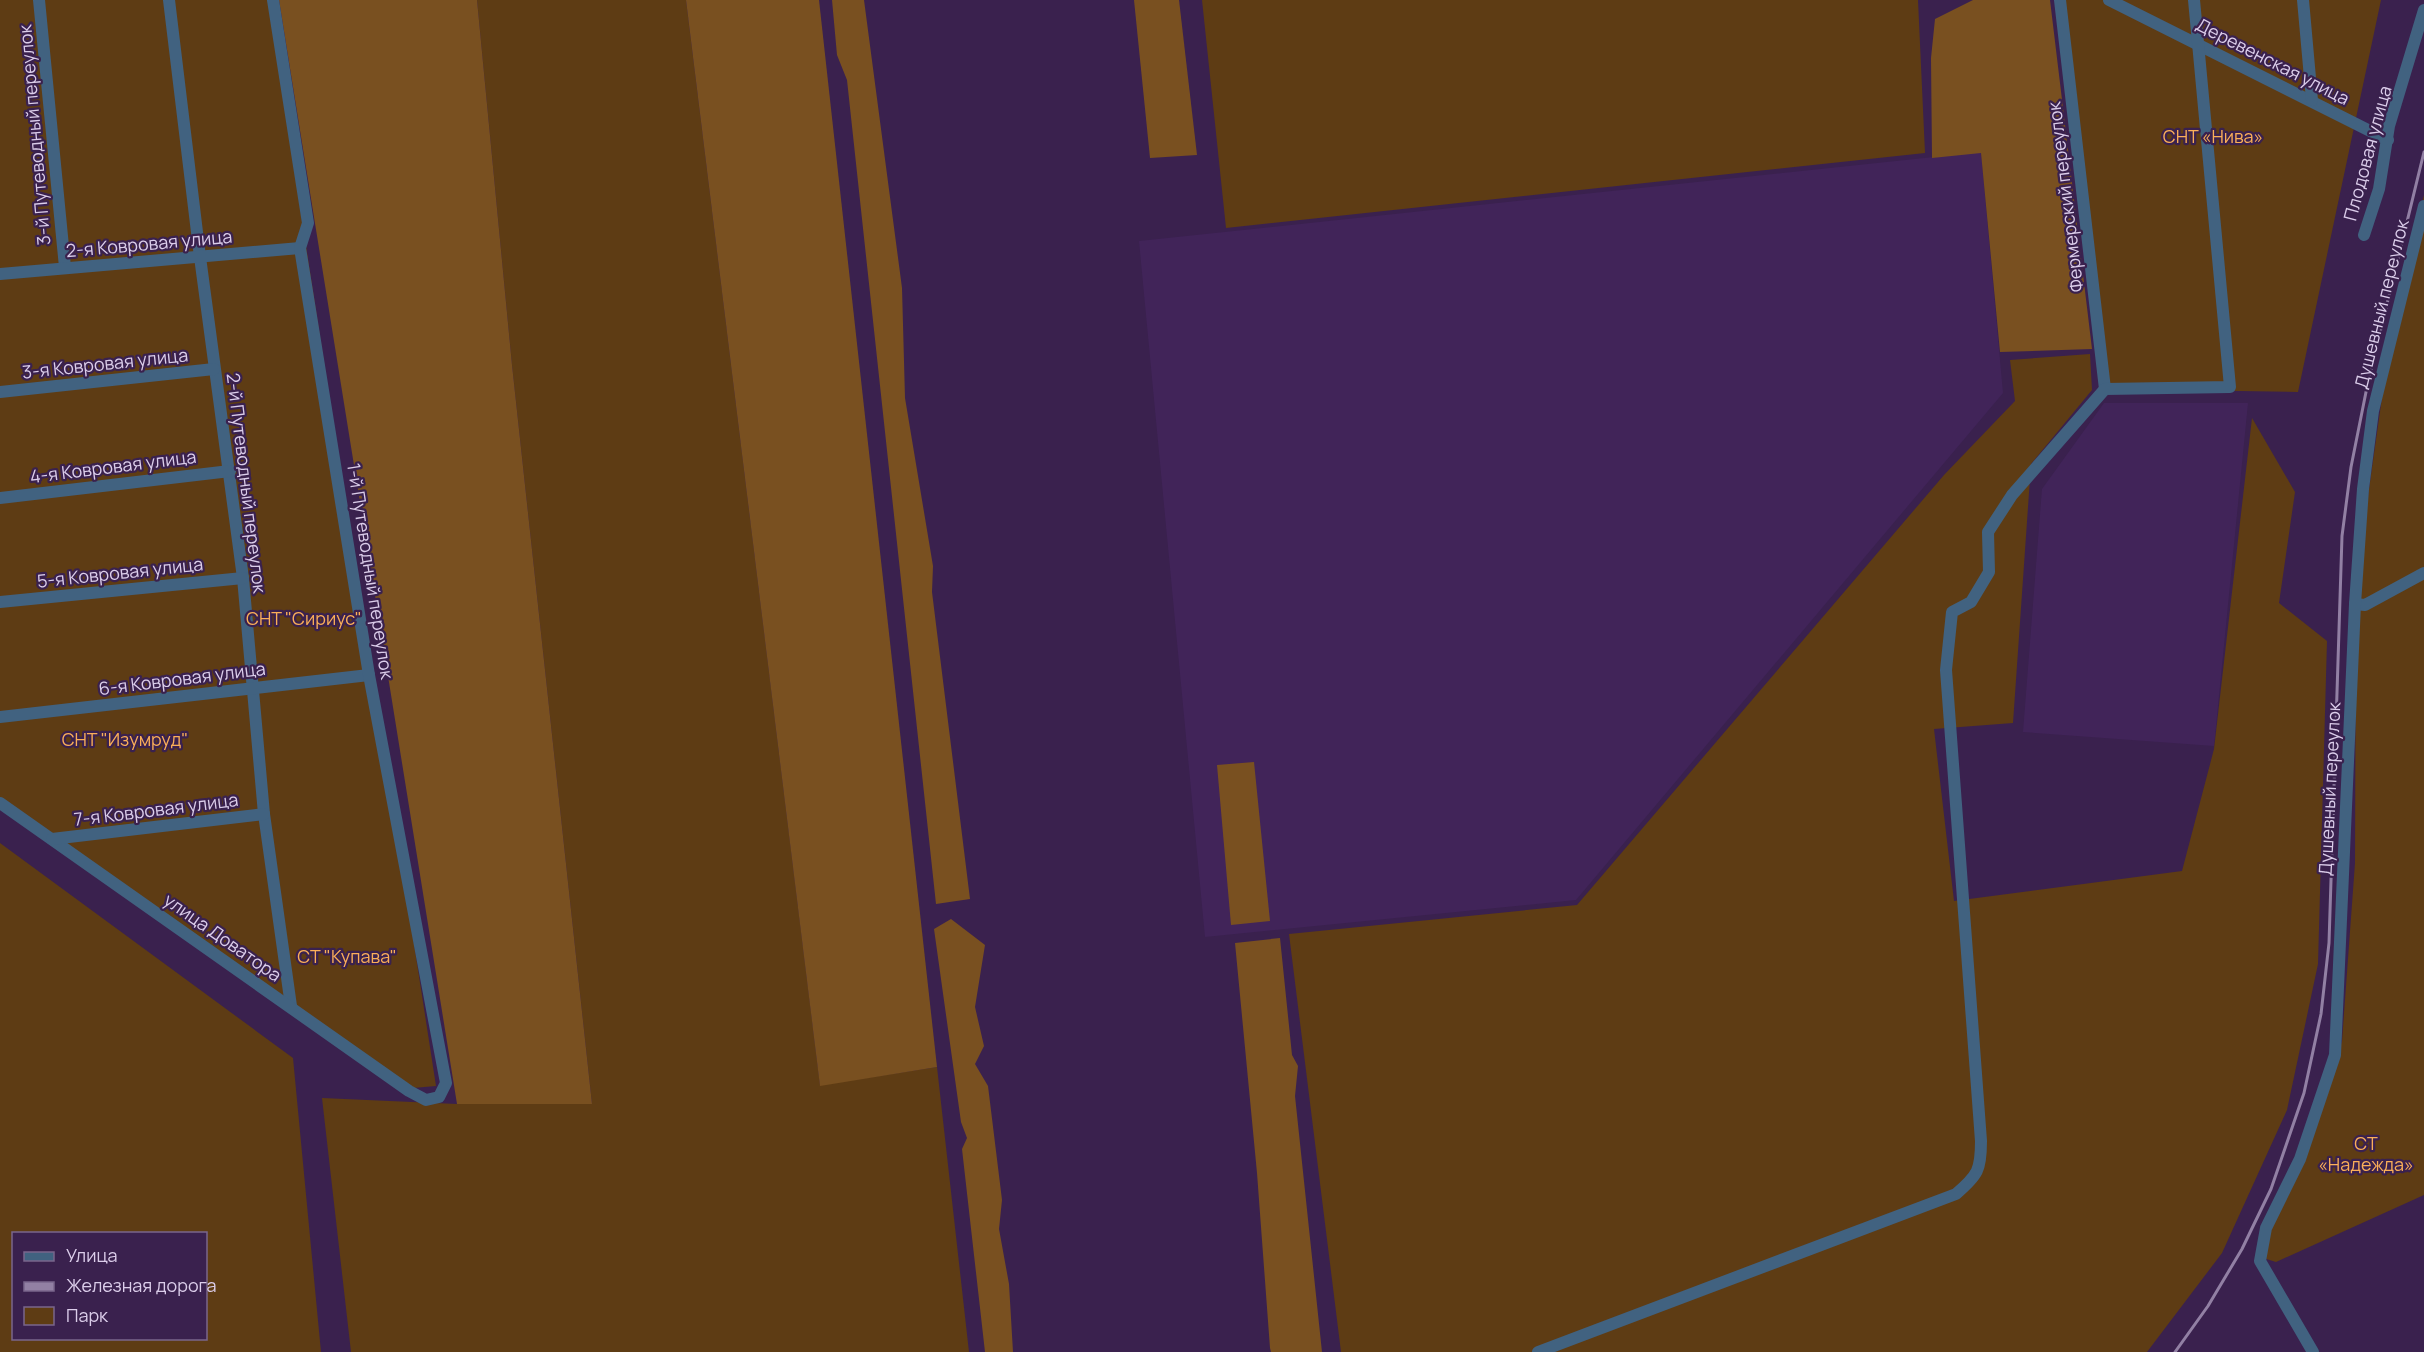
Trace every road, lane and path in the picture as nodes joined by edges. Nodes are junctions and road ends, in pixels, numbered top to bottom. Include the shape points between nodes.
1 (39, 0) edge
2 (170, 0) edge
3 (273, 0) edge
4 (2060, 0) edge
5 (2109, 0) edge
6 (2194, 0) edge
7 (2303, 0) edge
8 (2424, 10) edge
9 (2199, 44) junction
10 (2312, 100) junction
11 (2388, 140) junction
12 (2424, 206) edge
13 (2364, 235) dead end
14 (300, 248) junction
15 (200, 257) junction
16 (65, 267) junction
17 (0, 274) edge
18 (214, 369) junction
19 (2105, 389) junction
20 (0, 392) edge
21 (230, 471) junction
22 (0, 498) edge
23 (2424, 573) edge
24 (243, 578) junction
25 (0, 602) edge
26 (2355, 604) junction
27 (369, 675) junction
28 (252, 688) junction
29 (0, 717) edge
30 (0, 803) edge
31 (264, 814) junction
32 (52, 839) junction
33 (291, 1006) junction
34 (426, 1100) joint
35 (1538, 1352) edge
36 (2313, 1352) edge

1 - 16 street, 3-й Путеводный переулок
2 - 15 street, 2-й Путеводный переулок
3 - 14 street, 1-й Путеводный переулок via 308,223
4 - 19 street, Фермерский переулок
5 - 9 street, Деревенская улица
6 - 9 street
7 - 10 street
8 - 11 street, Плодовая улица
9 - 10 street, Деревенская улица
9 - 19 street via 2230,387
10 - 11 street, Деревенская улица
11 - 13 street, Плодовая улица via 2379,189
12 - 26 street, Душевный переулок via 2373,411
14 - 15 street, 2-я Ковровая улица
14 - 27 street, 1-й Путеводный переулок
15 - 16 street, 2-я Ковровая улица
15 - 18 street, 2-й Путеводный переулок
16 - 17 street, 2-я Ковровая улица
18 - 20 street, 3-я Ковровая улица
18 - 21 street, 2-й Путеводный переулок
19 - 35 street via 2012,495 1988,532 1989,572 1971,602 1952,612 1946,670 1981,1141 1981,1164 1975,1178 1956,1194
21 - 22 street, 4-я Ковровая улица
21 - 24 street, 2-й Путеводный переулок
23 - 26 street via 2365,605
24 - 25 street, 5-я Ковровая улица
24 - 28 street, 2-й Путеводный переулок
26 - 36 street, Душевный переулок via 2335,1055 2300,1159 2266,1228 2260,1261
27 - 28 street, 6-я Ковровая улица
27 - 34 street, 1-й Путеводный переулок via 446,1083 439,1097
28 - 29 street, 6-я Ковровая улица
28 - 31 street, 2-й Путеводный переулок
30 - 32 street, улица Доватора
31 - 32 street, 7-я Ковровая улица
31 - 33 street, 2-й Путеводный переулок
32 - 33 street, улица Доватора
33 - 34 street, улица Доватора

